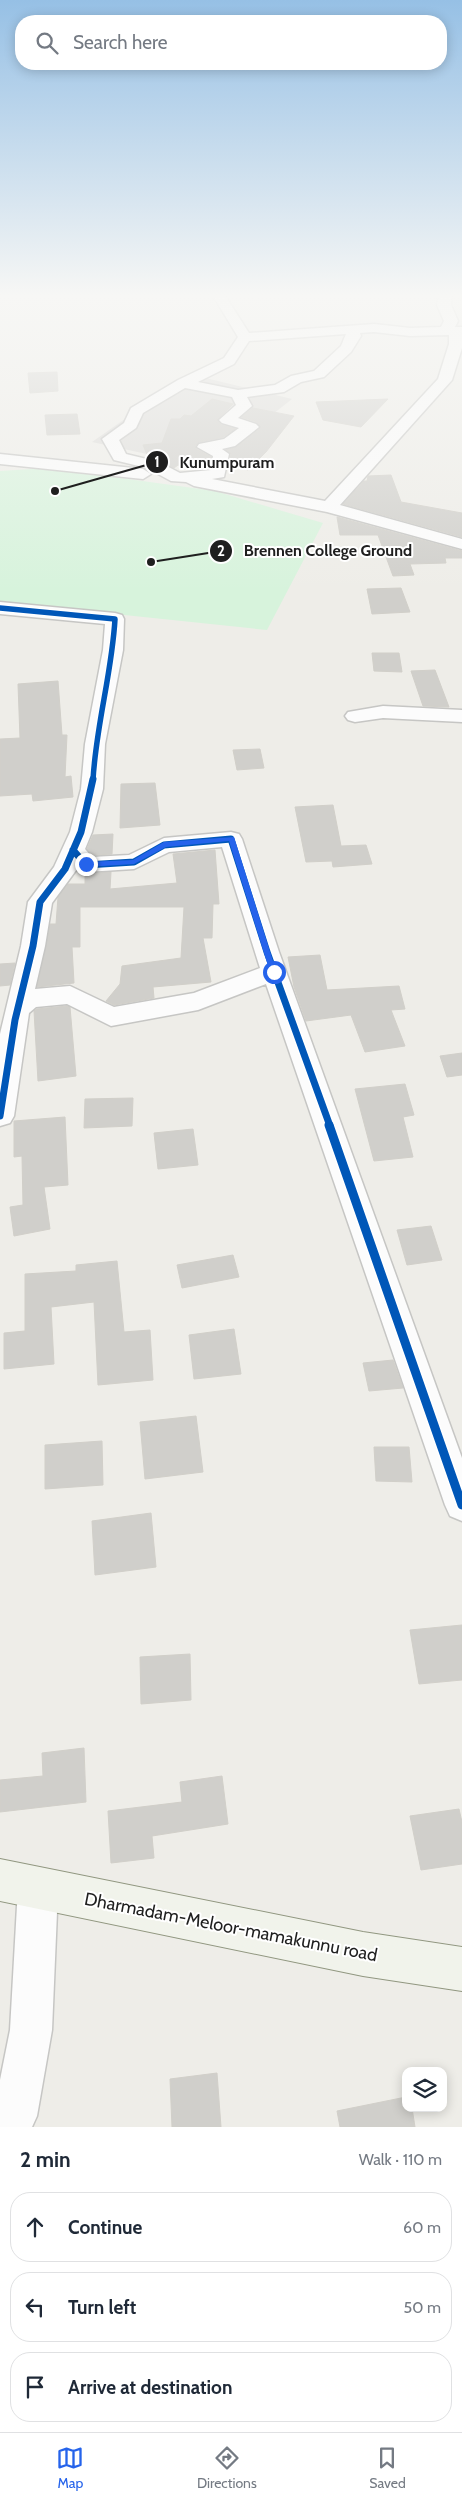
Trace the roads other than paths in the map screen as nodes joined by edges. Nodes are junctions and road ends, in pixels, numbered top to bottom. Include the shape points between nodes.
1 (166, 393) edge
2 (234, 393) edge
3 (246, 393) edge
4 (433, 393) edge
5 (238, 394) junction
6 (0, 459) edge
7 (177, 478) junction
8 (328, 506) junction
9 (462, 544) edge
10 (0, 608) edge
11 (355, 716) dead end
12 (462, 716) edge
13 (73, 850) junction
14 (274, 972) junction
15 (18, 1009) junction
16 (0, 1116) edge
17 (462, 1505) edge
18 (19, 1884) edge
19 (462, 1969) edge
20 (6, 2127) edge

1 - 7 street via 136,411 131,425 110,439 120,457 153,465
2 - 5 street
3 - 5 street
4 - 8 street
5 - 7 street via 244,406 227,420 251,427 229,443 205,447 222,454 218,474
6 - 7 street
7 - 8 street
8 - 9 street
10 - 13 street via 115,619 113,650 95,744 92,789
11 - 12 street via 383,712
13 - 14 street via 86,864 134,862 164,844 231,838
13 - 15 street via 65,869 40,902
14 - 15 street via 198,1000 111,1017 70,995 29,999
14 - 17 street
15 - 16 street
18 - 19 main road, Dharmadam-Meloor-mamakunnu road via 363,1954
18 - 20 street via 32,2030 15,2116

